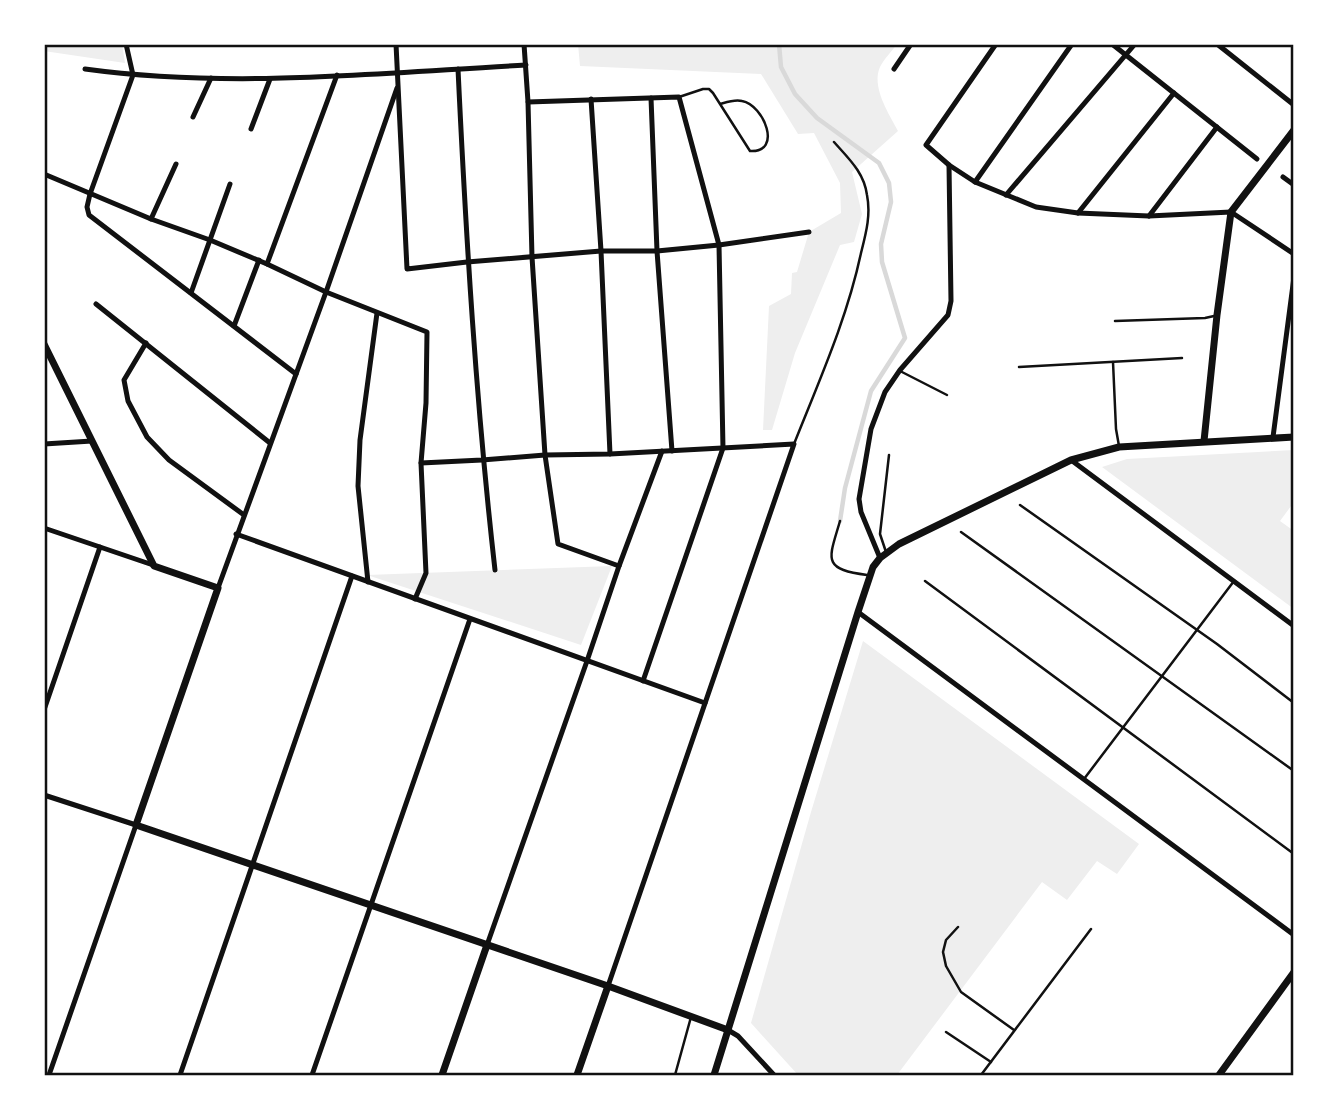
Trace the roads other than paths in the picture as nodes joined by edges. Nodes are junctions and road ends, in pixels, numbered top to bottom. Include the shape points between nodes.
1 (126, 44) edge
2 (396, 44) edge
3 (524, 44) edge
4 (911, 44) edge
5 (996, 44) edge
6 (1072, 44) edge
7 (1112, 44) edge
8 (1135, 44) edge
9 (1217, 44) edge
10 (1126, 55) junction
11 (526, 65) junction
12 (85, 69) dead end
13 (458, 69) junction
14 (894, 69) dead end
15 (398, 72) junction
16 (133, 75) junction
17 (337, 75) junction
18 (212, 78) junction
19 (270, 79) junction
20 (398, 85) junction
21 (1174, 93) junction
22 (679, 97) junction
23 (651, 98) junction
24 (591, 99) junction
25 (528, 102) junction
26 (720, 104) junction
27 (1294, 105) edge
28 (193, 117) dead end
29 (1217, 127) junction
30 (251, 129) dead end
31 (1294, 130) edge
32 (834, 142) dead end
33 (1257, 159) dead end
34 (176, 164) dead end
35 (949, 165) junction
36 (44, 174) edge
37 (1283, 177) dead end
38 (975, 182) junction
39 (230, 184) dead end
40 (1294, 185) edge
41 (90, 194) junction
42 (1006, 195) junction
43 (1231, 212) junction
44 (1078, 213) junction
45 (1149, 216) junction
46 (151, 219) junction
47 (809, 232) dead end
48 (211, 240) junction
49 (719, 245) junction
50 (600, 251) junction
51 (657, 251) junction
52 (1294, 254) edge
53 (532, 257) junction
54 (259, 260) junction
55 (467, 262) junction
56 (267, 264) junction
57 (1294, 276) edge
58 (326, 292) junction
59 (191, 293) junction
60 (96, 303) dead end
61 (377, 313) junction
62 (1217, 315) junction
63 (1115, 321) dead end
64 (234, 326) junction
65 (146, 343) junction
66 (44, 345) edge
67 (1182, 358) dead end
68 (1113, 362) junction
69 (1019, 367) dead end
70 (900, 370) junction
71 (296, 374) junction
72 (947, 395) dead end
73 (1273, 437) junction
74 (1294, 437) edge
75 (92, 441) junction
76 (1204, 441) junction
77 (270, 443) junction
78 (44, 444) edge
79 (794, 444) junction
80 (1119, 447) junction
81 (723, 448) junction
82 (672, 451) junction
83 (663, 452) junction
84 (610, 454) junction
85 (545, 455) junction
86 (889, 455) dead end
87 (482, 460) junction
88 (1072, 460) junction
89 (421, 463) junction
90 (1020, 505) dead end
91 (244, 515) junction
92 (840, 521) dead end
93 (44, 528) edge
94 (961, 532) dead end
95 (236, 534) junction
96 (100, 547) junction
97 (883, 556) junction
98 (154, 566) junction
99 (619, 566) junction
100 (495, 570) dead end
101 (872, 571) junction
102 (352, 576) junction
103 (925, 581) dead end
104 (368, 582) junction
105 (1234, 582) junction
106 (218, 588) junction
107 (415, 599) junction
108 (858, 612) junction
109 (470, 619) junction
110 (1294, 626) edge
111 (1198, 631) junction
112 (587, 661) junction
113 (1162, 676) junction
114 (643, 681) junction
115 (705, 703) junction
116 (1294, 703) edge
117 (44, 710) edge
118 (1123, 727) junction
119 (1294, 771) edge
120 (1084, 779) junction
121 (44, 795) edge
122 (136, 825) junction
123 (1294, 853) edge
124 (252, 865) junction
125 (371, 905) junction
126 (958, 927) dead end
127 (1091, 929) dead end
128 (1294, 935) edge
129 (487, 945) junction
130 (1294, 972) edge
131 (607, 986) junction
132 (691, 1017) junction
133 (728, 1030) junction
134 (1014, 1030) junction
135 (946, 1032) dead end
136 (991, 1062) junction
137 (49, 1075) edge
138 (180, 1075) edge
139 (312, 1075) edge
140 (442, 1075) edge
141 (577, 1075) edge
142 (675, 1075) edge
143 (714, 1075) edge
144 (774, 1075) edge
145 (981, 1075) edge
146 (1219, 1075) edge

1 - 16 street
2 - 15 street
3 - 11 street
4 - 14 street
5 - 35 street via 926,145
6 - 38 street
7 - 10 street
8 - 10 street
9 - 27 street
10 - 21 street
10 - 42 street
11 - 13 street
11 - 25 street
12 - 16 street
13 - 15 street
13 - 55 street
15 - 17 street
15 - 20 street
16 - 18 street
16 - 41 street
17 - 19 street
17 - 56 street
18 - 19 street
18 - 28 street
19 - 30 street
20 - 55 street via 407,269
20 - 58 street
21 - 29 street
21 - 44 street
22 - 23 street
22 - 26 lane via 709,89
22 - 49 street
23 - 24 street
23 - 51 street
24 - 25 street
24 - 50 street
25 - 53 street
26 - 26 lane via 744,101 756,109 769,132 763,147 750,151
29 - 33 street
29 - 45 street
31 - 43 street
32 - 79 lane via 859,170 869,218 856,276
34 - 46 street
35 - 38 street
35 - 70 street via 948,315
36 - 41 street
37 - 40 street
38 - 42 street
39 - 48 street
41 - 46 street
41 - 59 street via 89,215
42 - 44 street
43 - 45 street
43 - 52 street
43 - 62 street
44 - 45 street
46 - 48 street
47 - 49 street
48 - 54 street
48 - 59 street
49 - 51 street
49 - 81 street
50 - 51 street
50 - 53 street
50 - 84 street
51 - 82 street
53 - 55 street
53 - 85 street
54 - 56 street
54 - 64 street
55 - 87 street
56 - 58 street
57 - 73 street
58 - 61 street
58 - 71 street
59 - 64 street
60 - 65 street
61 - 89 street via 427,332
61 - 104 street via 358,486
62 - 63 lane
62 - 76 street
64 - 71 street
65 - 77 street
65 - 91 street via 124,380 128,401 147,437 169,460
66 - 75 street
67 - 68 lane
68 - 69 lane
68 - 80 lane
70 - 72 lane
70 - 97 street via 885,392 871,429 859,499 860,512
71 - 77 street
73 - 74 street
73 - 76 street
75 - 78 street
75 - 98 street
76 - 80 street
77 - 91 street
79 - 81 street
79 - 115 street
80 - 88 street
81 - 82 street
81 - 114 street
82 - 83 street
83 - 84 street
83 - 99 street
84 - 85 street
85 - 87 street
85 - 99 street via 558,544
86 - 97 lane via 880,534
87 - 89 street
87 - 100 street
88 - 97 street
88 - 105 street
89 - 107 street via 426,573
90 - 111 lane
91 - 95 street
92 - 101 lane via 831,561 845,570
93 - 96 street
94 - 113 lane
95 - 102 street
95 - 106 street
96 - 98 street
96 - 117 street
97 - 101 street
98 - 106 street
99 - 112 street
101 - 108 street
102 - 104 street
102 - 124 street
103 - 118 lane
104 - 107 street
105 - 110 street
105 - 111 lane
106 - 122 street
107 - 109 street
108 - 120 street
108 - 133 street
109 - 112 street
109 - 125 street
111 - 113 lane
111 - 116 lane
112 - 114 street
112 - 129 street
113 - 118 lane
113 - 119 lane
114 - 115 street
115 - 131 street
118 - 120 lane
118 - 123 lane
120 - 128 street
121 - 122 street
122 - 124 street
122 - 137 street
124 - 125 street
124 - 138 street
125 - 129 street
125 - 139 street
126 - 134 lane via 946,940 946,966 961,992
127 - 134 lane
129 - 131 street
129 - 140 street
130 - 146 street
131 - 132 street
131 - 141 street
132 - 133 street
132 - 142 lane
133 - 143 street
133 - 144 street
134 - 136 lane
135 - 136 lane
136 - 145 lane

